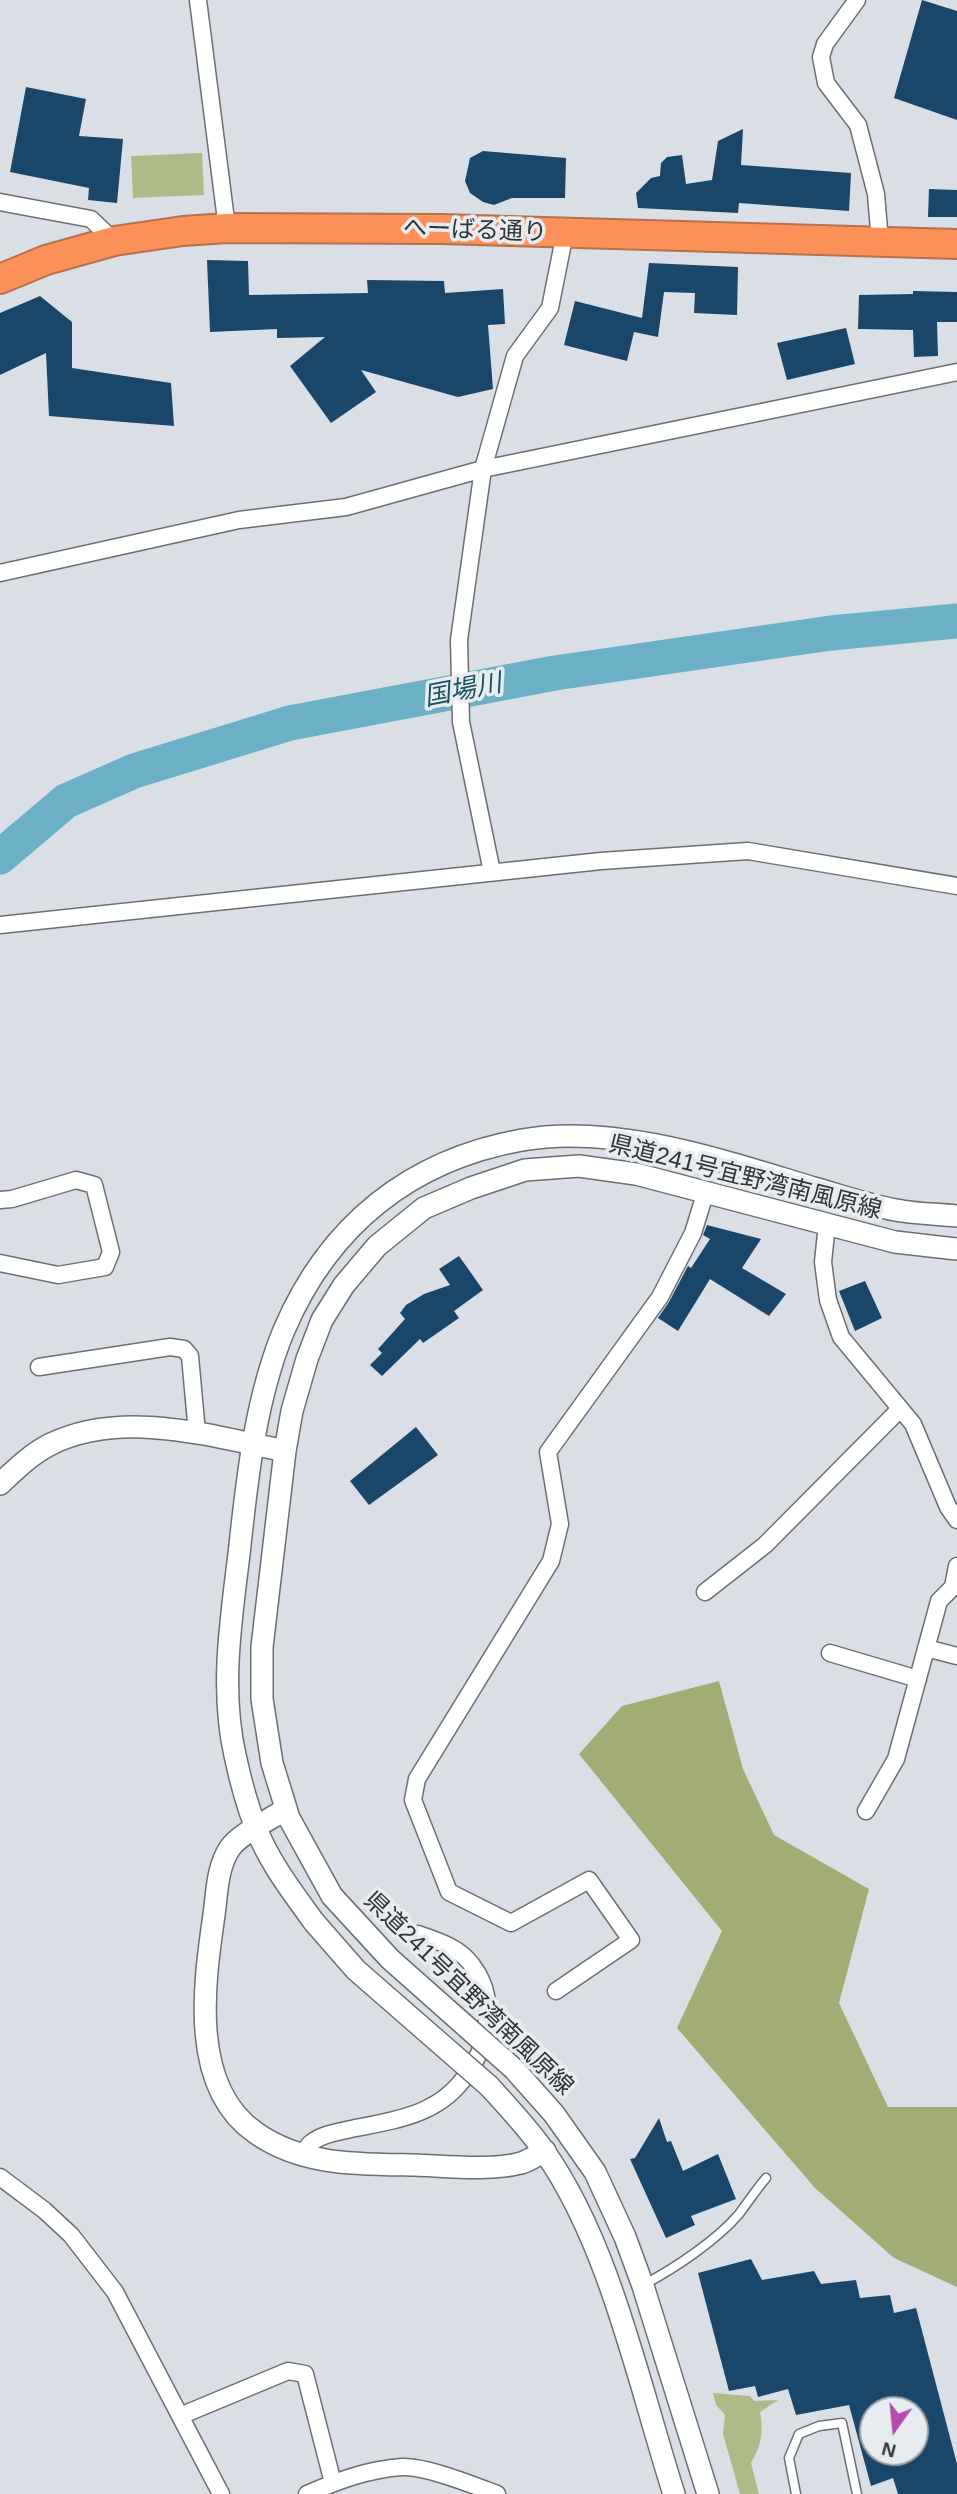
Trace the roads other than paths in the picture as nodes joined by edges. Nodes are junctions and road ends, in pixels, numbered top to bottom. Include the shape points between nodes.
1 (198, 0) edge
2 (858, 0) edge
3 (0, 202) edge
4 (228, 228) junction
5 (565, 233) junction
6 (114, 241) junction
7 (880, 242) junction
8 (957, 244) edge
9 (0, 279) edge
10 (957, 372) edge
11 (483, 469) junction
12 (0, 573) edge
13 (492, 872) junction
14 (957, 887) edge
15 (0, 925) edge
16 (706, 1191) junction
17 (0, 1200) edge
18 (957, 1216) edge
19 (827, 1224) junction
20 (957, 1249) edge
21 (0, 1263) edge
22 (39, 1367) dead end
23 (900, 1409) junction
24 (197, 1433) junction
25 (254, 1444) junction
26 (285, 1451) junction
27 (0, 1484) edge
28 (957, 1520) edge
29 (957, 1566) edge
30 (955, 1587) edge
31 (705, 1592) dead end
32 (926, 1648) junction
33 (830, 1653) dead end
34 (957, 1656) edge
35 (918, 1679) junction
36 (286, 1810) junction
37 (866, 1811) dead end
38 (256, 1829) junction
39 (418, 1934) dead end
40 (555, 1991) dead end
41 (545, 2151) junction
42 (302, 2156) junction
43 (0, 2178) edge
44 (766, 2178) dead end
45 (643, 2286) junction
46 (180, 2416) junction
47 (333, 2483) junction
48 (668, 2493) edge
49 (221, 2494) edge
50 (307, 2494) edge
51 (497, 2494) edge
52 (708, 2494) edge
53 (796, 2494) edge
54 (857, 2494) edge

1 - 4 street
2 - 7 street via 825,44 821,57 826,83 858,125 876,194
3 - 6 street via 92,219
4 - 5 highway, へーばる通り
4 - 6 highway, へーばる通り
5 - 7 highway, へーばる通り
5 - 11 street via 550,308 515,356
6 - 9 highway, へーばる通り
7 - 8 highway, へーばる通り
10 - 11 street
11 - 12 street via 346,507 239,520
11 - 13 street via 459,640 461,722
13 - 14 street via 748,851
13 - 15 street
16 - 19 main road, 県道241号宜野湾南風原線
16 - 26 main road, 県道241号宜野湾南風原線 via 579,1166 525,1170 424,1208 377,1246 344,1285 322,1321 303,1372
16 - 40 street via 693,1233 660,1297 548,1452 560,1524 551,1561 417,1779 413,1800 449,1892 510,1923 589,1880 631,1940
17 - 21 street via 76,1180 94,1185 111,1252 105,1267 58,1275
18 - 25 main road, 県道241号宜野湾南風原線 via 900,1211 705,1155 637,1141 526,1139 464,1153 378,1201 343,1234 311,1279 284,1331
19 - 20 main road, 県道241号宜野湾南風原線 via 895,1242
19 - 23 street via 823,1262 828,1300 841,1337
22 - 24 street via 170,1346 184,1349 190,1356
23 - 28 street via 913,1424
23 - 31 street via 765,1545
24 - 25 main road
24 - 27 main road via 116,1428 80,1434 27,1459
25 - 26 main road
25 - 38 main road, 県道241号宜野湾南風原線 via 240,1542 228,1714
26 - 36 main road, 県道241号宜野湾南風原線 via 262,1647 262,1699 272,1763
29 - 30 street
30 - 32 street via 939,1601
32 - 34 street
32 - 35 street
33 - 35 street
35 - 37 street via 896,1759
36 - 38 main road
36 - 45 main road, 県道241号宜野湾南風原線, bridge via 332,1896 390,1959 514,2069 554,2113 594,2172
38 - 41 main road, 県道241号宜野湾南風原線, bridge via 314,1923 356,1969 489,2086
38 - 42 main road via 234,1843 221,1866 205,2000 206,2042 227,2102 241,2120 276,2146
39 - 42 street via 448,1944 483,1980 489,2005 485,2036 473,2066 459,2087 435,2106 410,2117 327,2134 310,2143
41 - 42 main road via 522,2163 468,2166 354,2164
41 - 48 main road, 県道241号宜野湾南風原線 via 585,2224 608,2283
43 - 46 street via 71,2235 115,2292
44 - 45 lane via 726,2226 678,2266
45 - 52 main road, 県道241号宜野湾南風原線
46 - 47 street via 288,2371 305,2374
46 - 49 street
47 - 50 street
47 - 51 street via 404,2467 451,2477
53 - 54 lane via 789,2458 799,2434 842,2423

